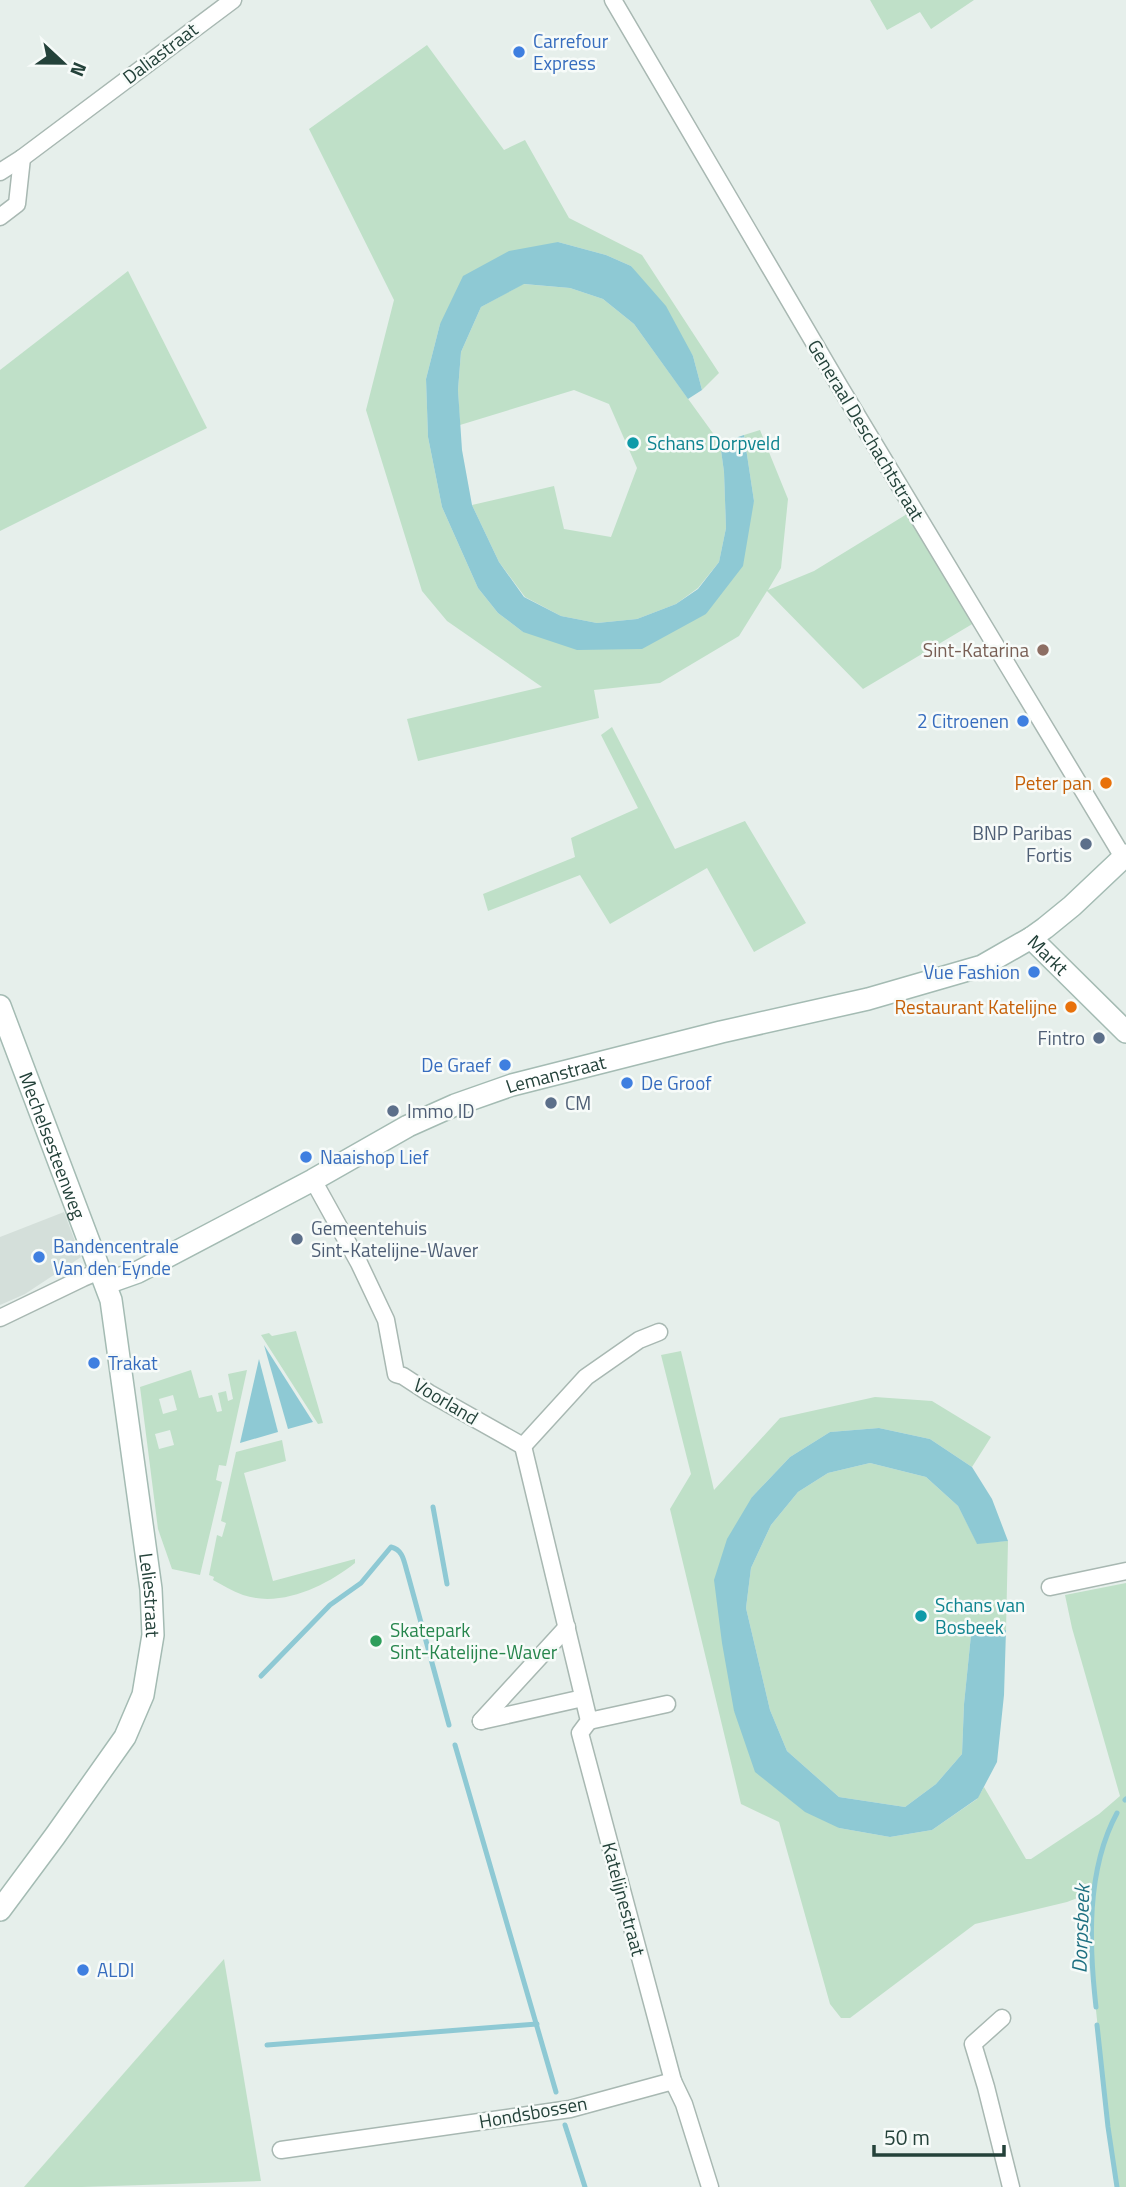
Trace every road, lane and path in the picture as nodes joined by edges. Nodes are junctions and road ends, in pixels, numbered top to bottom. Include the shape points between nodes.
1 (233, 0) edge
2 (613, 0) edge
3 (22, 158) junction
4 (0, 172) edge
5 (0, 217) edge
6 (1124, 856) edge
7 (1031, 938) junction
8 (0, 1006) edge
9 (1126, 1032) edge
10 (313, 1180) junction
11 (104, 1277) junction
12 (0, 1318) edge
13 (659, 1332) dead end
14 (523, 1446) junction
15 (1126, 1571) edge
16 (1050, 1587) dead end
17 (567, 1627) junction
18 (583, 1698) junction
19 (667, 1704) dead end
20 (589, 1721) junction
21 (0, 1910) edge
22 (1002, 2018) dead end
23 (673, 2081) junction
24 (281, 2150) dead end
25 (710, 2187) edge
26 (1011, 2187) edge

1 - 3 street, Daliastraat
2 - 6 street, Generaal Deschachtstraat
3 - 4 street, Daliastraat
3 - 5 street via 17,204
6 - 7 street, Markt
7 - 9 street, Markt
7 - 10 street, Lemanstraat via 982,966 951,976 512,1085 408,1126
8 - 11 street, Mechelsesteenweg
10 - 11 street, Lemanstraat via 138,1272
10 - 14 street, Voorland via 386,1320 396,1374
11 - 12 street via 83,1278
11 - 21 street, Leliestraat via 151,1589 150,1658 143,1695 125,1737
13 - 14 street via 639,1340 586,1377
14 - 17 street, Katelijnestraat
15 - 16 street
17 - 18 street, Katelijnestraat
17 - 18 street via 481,1721
18 - 20 street, Katelijnestraat
19 - 20 street
20 - 23 street, Katelijnestraat via 580,1733
22 - 26 street via 973,2044
23 - 24 street, Hondsbossen via 570,2109
23 - 25 street

